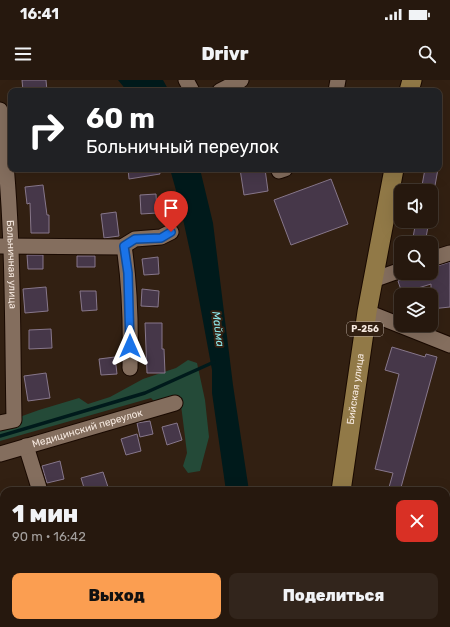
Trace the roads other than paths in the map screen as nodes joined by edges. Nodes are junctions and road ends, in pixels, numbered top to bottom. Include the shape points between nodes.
1 (241, 80) edge
2 (226, 88) edge
3 (0, 110) edge
4 (393, 172) edge
5 (171, 232) dead end
6 (6, 246) edge
7 (124, 246) junction
8 (450, 253) edge
9 (438, 257) edge
10 (394, 272) edge
11 (373, 280) junction
12 (367, 312) junction
13 (450, 345) edge
14 (130, 368) dead end
15 (175, 403) dead end
16 (7, 421) edge
17 (26, 446) junction
18 (0, 454) edge
19 (39, 487) edge
20 (342, 487) edge

1 - 2 street
3 - 6 street, Больничная улица via 5,147
4 - 11 main road, Бийская улица / Р-256
5 - 7 street via 161,238 135,239
6 - 7 street
6 - 16 street, Больничная улица
7 - 14 street via 128,273
8 - 9 street
10 - 11 street
11 - 12 main road, Бийская улица / Р-256
12 - 13 street
12 - 20 main road, Бийская улица / Р-256
15 - 17 street, Медицинский переулок
17 - 18 street, Медицинский переулок
17 - 19 street

